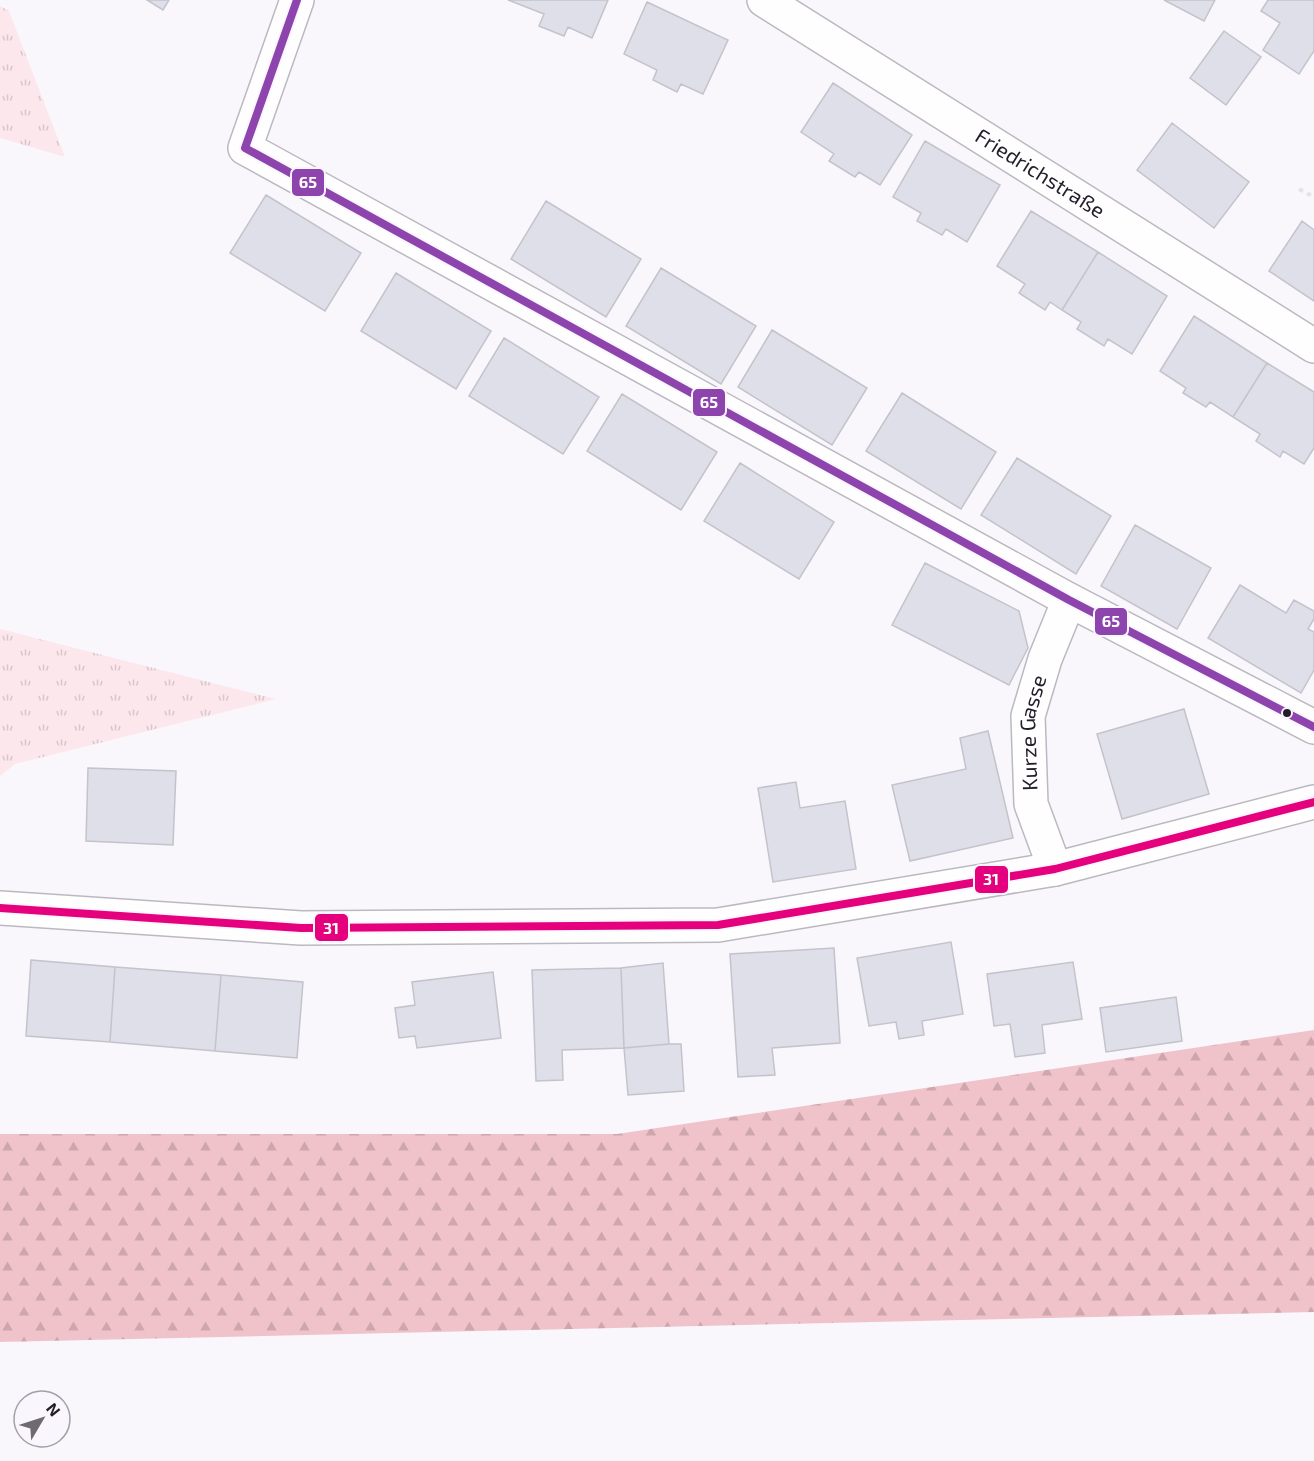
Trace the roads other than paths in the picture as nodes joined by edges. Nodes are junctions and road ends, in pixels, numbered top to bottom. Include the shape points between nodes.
1 (297, 0) edge
2 (764, 0) edge
3 (1314, 346) edge
4 (1070, 600) junction
5 (1314, 727) edge
6 (1314, 802) edge
7 (1055, 869) junction
8 (0, 908) edge

1 - 4 street via 244,148
2 - 3 street, Friedrichstraße
4 - 5 street
4 - 7 street, Kurze Gasse via 1045,659 1028,716 1031,804
6 - 7 street
7 - 8 street via 718,925 301,928

